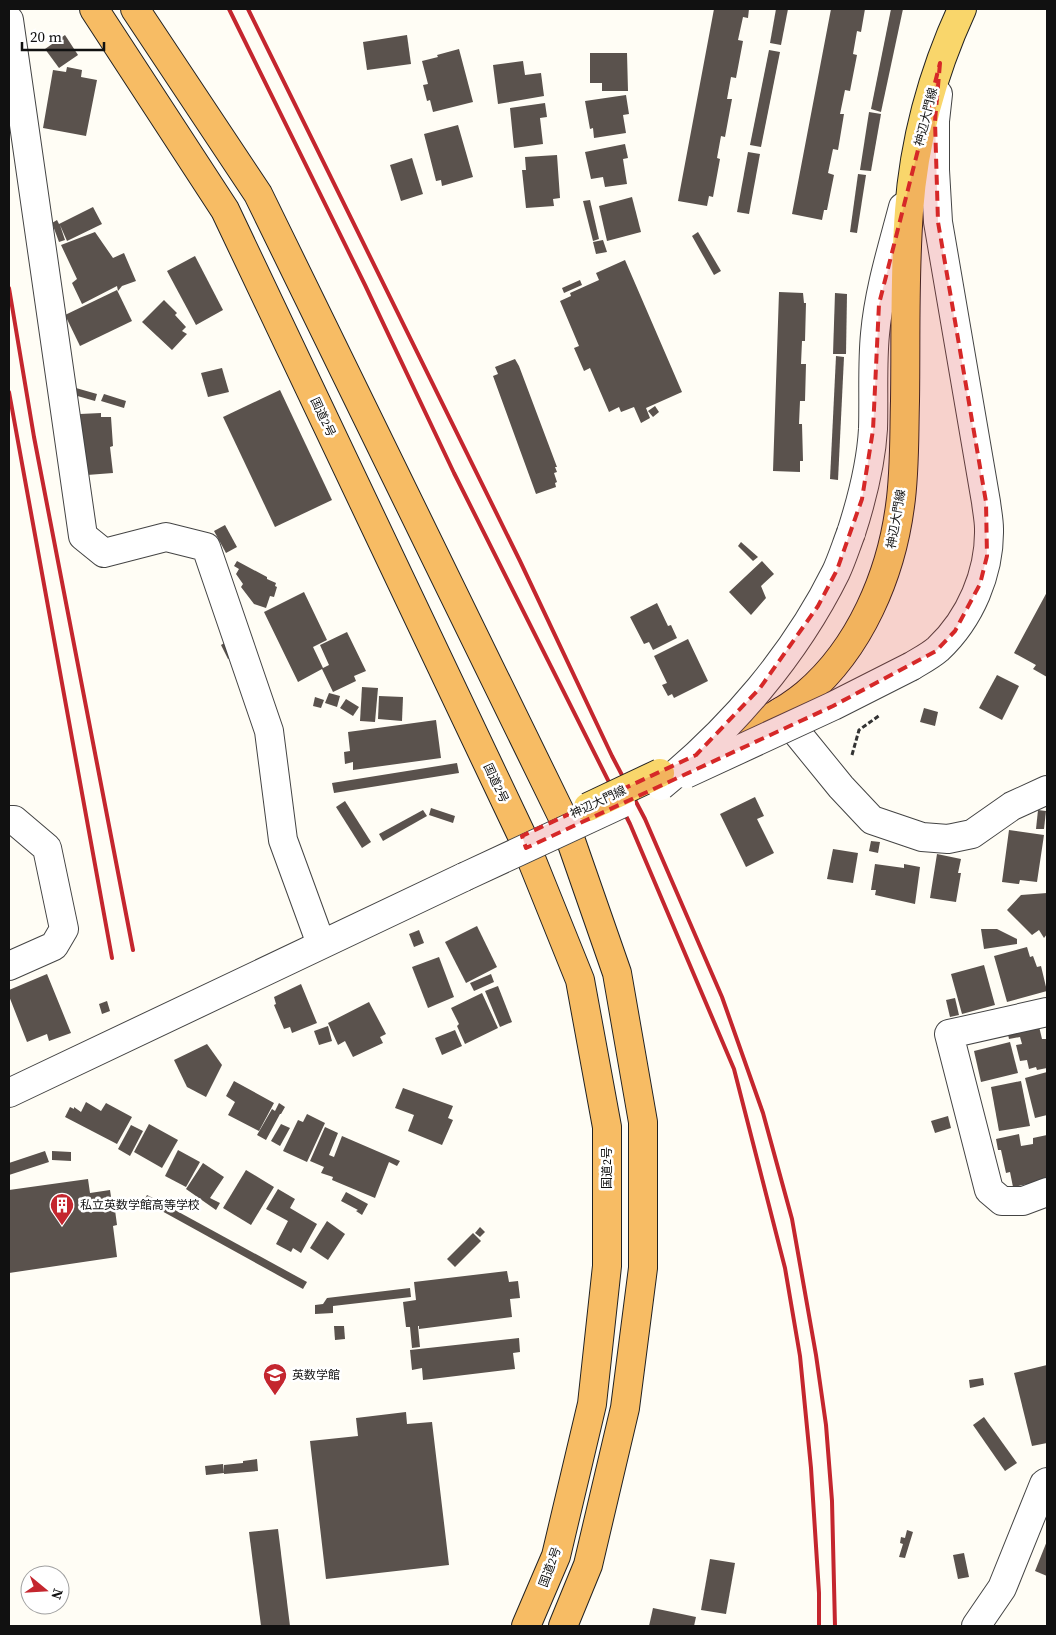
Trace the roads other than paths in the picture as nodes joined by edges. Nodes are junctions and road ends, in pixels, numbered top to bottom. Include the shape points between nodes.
1 (94, 9) edge
2 (135, 9) edge
3 (962, 9) edge
4 (9, 20) edge
5 (940, 62) junction
6 (913, 172) junction
7 (780, 712) junction
8 (661, 779) junction
9 (1047, 790) edge
10 (563, 818) junction
11 (9, 820) edge
12 (522, 836) junction
13 (321, 944) junction
14 (9, 966) edge
15 (1047, 1012) edge
16 (9, 1093) edge
17 (1047, 1192) edge
18 (1047, 1482) edge
19 (526, 1626) edge
20 (563, 1626) edge
21 (976, 1626) edge

1 - 12 highway, 国道2号 via 225,210
2 - 10 highway via 258,194
3 - 5 main road, 神辺大門線
4 - 13 street via 83,536 104,553 166,537 206,547 269,731 283,840
5 - 6 main road, 神辺大門線
5 - 8 street, bridge via 935,121 938,222 986,502 989,529 980,584 955,631 936,651 912,666 833,706
6 - 7 main road, 神辺大門線 via 907,252 904,460 894,542 883,578 851,642 806,694
6 - 8 street, bridge via 879,304 869,463 862,499 837,570 792,647 760,688 683,768
7 - 8 main road, 神辺大門線
7 - 9 street via 872,820 922,837 948,838 972,834 1012,806
8 - 10 main road, 神辺大門線, bridge
8 - 13 street, bridge
10 - 12 main road, 神辺大門線
10 - 20 highway via 617,973 643,1122 643,1268 625,1408 588,1565
11 - 14 street via 14,820 47,848 64,929 54,946
12 - 19 highway, 国道2号 via 580,980 607,1126 607,1266 592,1404 556,1556
13 - 16 street
15 - 17 street via 949,1034 989,1190 1002,1201 1023,1201
18 - 21 street via 1002,1588

